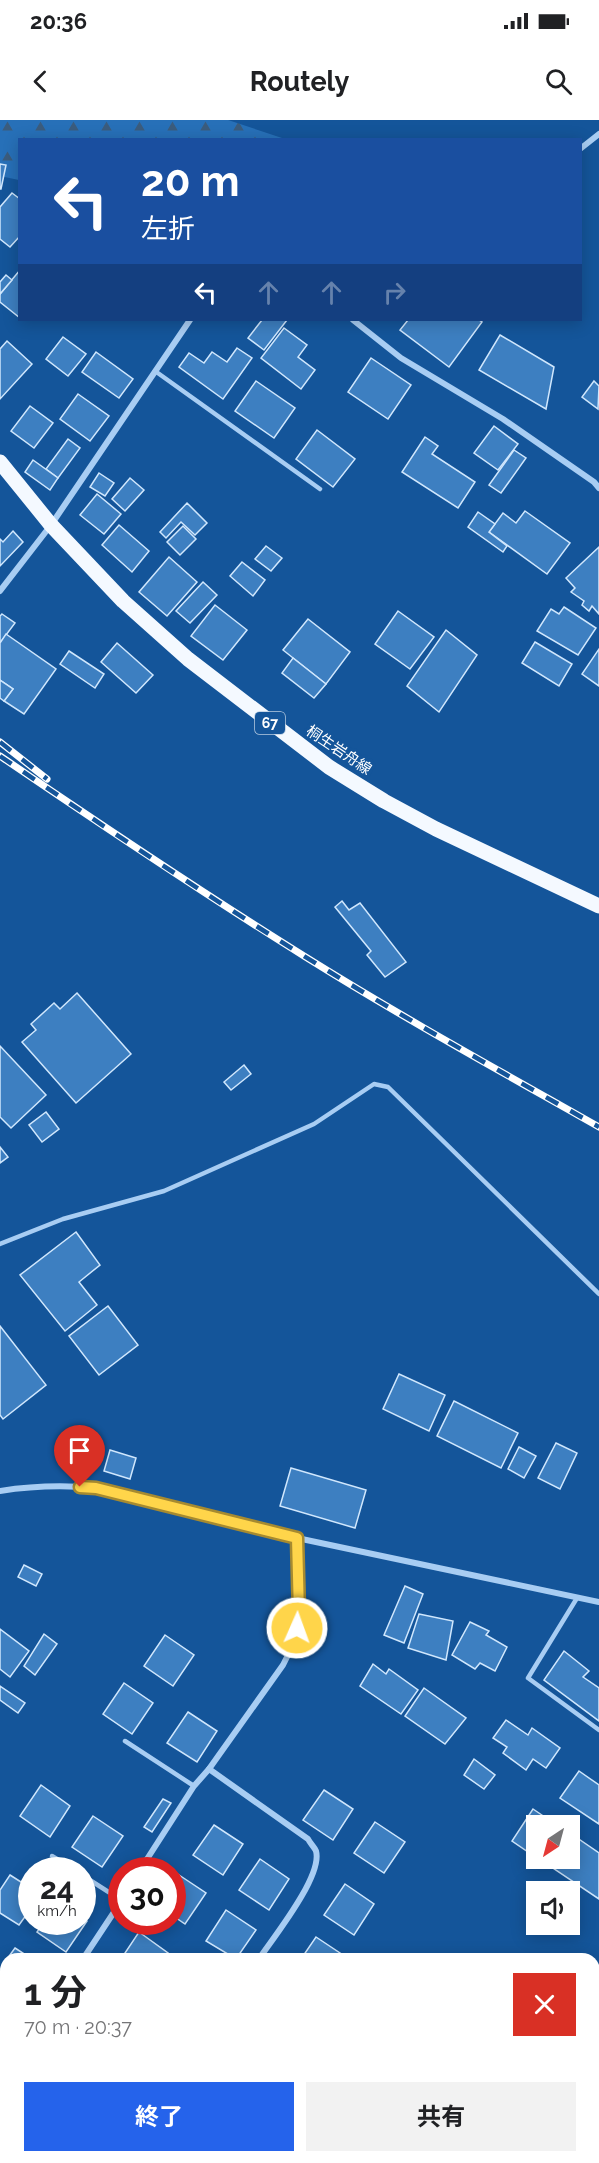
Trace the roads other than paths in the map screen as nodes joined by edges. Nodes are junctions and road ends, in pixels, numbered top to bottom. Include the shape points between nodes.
1 (599, 134) edge
2 (582, 147) edge
3 (189, 321) edge
4 (354, 321) edge
5 (155, 371) junction
6 (0, 462) edge
7 (599, 488) edge
8 (320, 489) dead end
9 (51, 525) junction
10 (0, 591) edge
11 (599, 906) edge
12 (0, 1244) edge
13 (599, 1294) edge
14 (0, 1491) edge
15 (297, 1538) junction
16 (577, 1598) junction
17 (599, 1602) edge
18 (599, 1730) edge
19 (125, 1741) dead end
20 (209, 1769) junction
21 (194, 1786) junction
22 (148, 1857) edge
23 (108, 1921) edge
24 (86, 1953) edge
25 (263, 1953) edge

1 - 2 street
3 - 5 street
4 - 7 street via 401,358 503,419
5 - 8 lane
5 - 9 street
6 - 9 main road, 桐生岩舟線 / 67
9 - 10 street
9 - 11 main road, 桐生岩舟線 / 67 via 123,601 174,647 329,767 436,829
12 - 13 lane via 63,1219 164,1191 314,1124 374,1084 388,1087
14 - 15 street via 51,1486 96,1488
15 - 16 street
15 - 20 street via 299,1614 295,1641 283,1665
16 - 17 street
16 - 18 lane via 528,1678
19 - 21 lane
20 - 21 street
20 - 25 street via 308,1839 316,1852 307,1888
21 - 22 street
23 - 24 street

